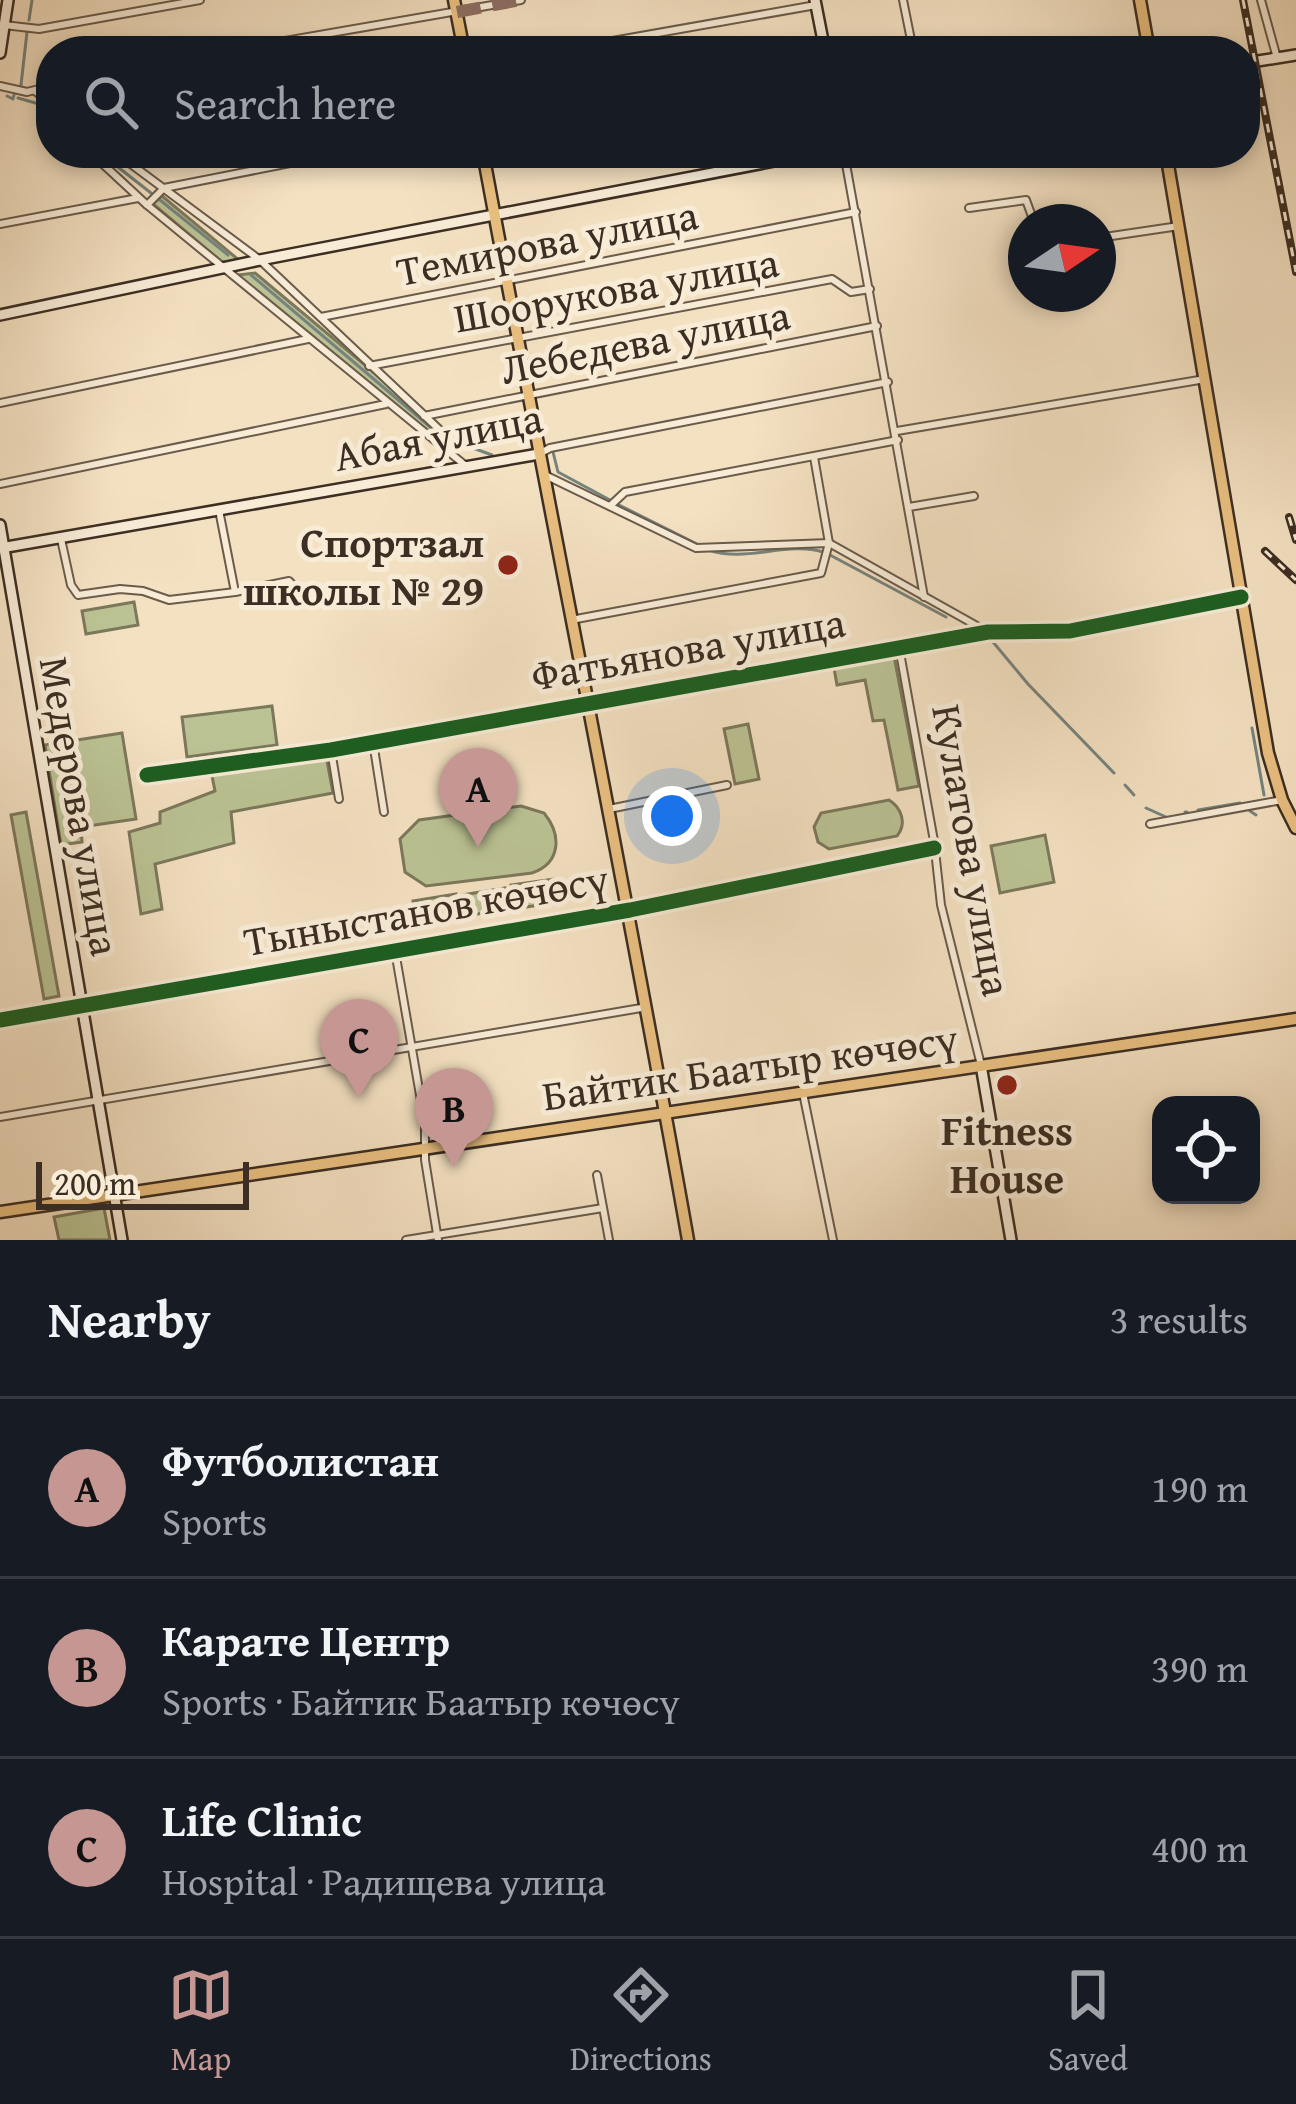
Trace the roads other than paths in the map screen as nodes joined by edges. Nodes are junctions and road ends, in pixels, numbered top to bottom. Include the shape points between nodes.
1 (8, 0) edge
2 (200, 0) edge
3 (521, 0) edge
4 (903, 0) edge
5 (1140, 0) edge
6 (1261, 0) edge
7 (816, 3) edge
8 (455, 6) edge
9 (4, 25) junction
10 (302, 36) edge
11 (461, 36) edge
12 (637, 36) edge
13 (822, 36) edge
14 (910, 36) edge
15 (1146, 36) edge
16 (0, 53) edge
17 (1296, 56) edge
18 (1277, 58) junction
19 (1260, 60) edge
20 (0, 86) edge
21 (35, 91) edge
22 (107, 168) edge
23 (137, 168) edge
24 (265, 168) edge
25 (486, 168) edge
26 (738, 168) edge
27 (847, 168) edge
28 (1169, 168) edge
29 (164, 188) junction
30 (139, 198) junction
31 (1027, 204) edge
32 (147, 206) junction
33 (970, 208) dead end
34 (856, 212) junction
35 (494, 215) junction
36 (0, 224) edge
37 (1179, 226) junction
38 (1116, 235) edge
39 (260, 260) junction
40 (224, 268) junction
41 (506, 280) junction
42 (870, 289) junction
43 (0, 315) edge
44 (321, 317) junction
45 (878, 326) junction
46 (517, 336) junction
47 (308, 339) junction
48 (369, 366) junction
49 (1205, 379) junction
50 (888, 382) junction
51 (528, 395) junction
52 (0, 403) edge
53 (386, 404) junction
54 (424, 416) junction
55 (898, 436) junction
56 (451, 454) junction
57 (539, 454) junction
58 (814, 457) junction
59 (467, 467) junction
60 (543, 475) junction
61 (0, 484) edge
62 (974, 496) dead end
63 (610, 506) junction
64 (909, 507) junction
65 (219, 510) junction
66 (0, 525) edge
67 (61, 538) junction
68 (829, 543) junction
69 (2, 547) edge
70 (235, 592) junction
71 (300, 593) dead end
72 (924, 597) junction
73 (1241, 597) junction
74 (571, 620) junction
75 (988, 632) junction
76 (899, 647) junction
77 (587, 701) junction
78 (373, 742) junction
79 (332, 750) junction
80 (147, 775) dead end
81 (727, 785) dead end
82 (339, 799) dead end
83 (1282, 800) junction
84 (610, 809) junction
85 (384, 812) dead end
86 (1150, 824) dead end
87 (1296, 828) edge
88 (934, 848) junction
89 (630, 910) junction
90 (394, 951) junction
91 (81, 1006) junction
92 (647, 1007) junction
93 (1296, 1019) edge
94 (0, 1021) edge
95 (414, 1048) junction
96 (981, 1065) junction
97 (803, 1093) junction
98 (98, 1100) junction
99 (666, 1112) junction
100 (0, 1118) edge
101 (424, 1148) junction
102 (597, 1175) dead end
103 (115, 1196) junction
104 (603, 1208) junction
105 (0, 1212) edge
106 (437, 1238) edge
107 (122, 1240) edge
108 (406, 1240) edge
109 (609, 1240) edge
110 (688, 1240) edge
111 (833, 1240) edge
112 (1011, 1240) edge

1 - 9 street
2 - 9 street via 39,29
3 - 8 street
4 - 14 street
5 - 15 main road
6 - 18 street
7 - 12 street
7 - 13 street
8 - 10 street
8 - 11 main road
9 - 16 street
17 - 18 street
18 - 19 street
20 - 21 street
22 - 30 street
23 - 29 street
24 - 29 street
25 - 35 main road
26 - 35 street
27 - 34 street
28 - 37 main road
29 - 32 street
29 - 39 street
30 - 32 street
30 - 36 street
31 - 33 street
32 - 40 street
34 - 41 street, Темирова улица
34 - 42 street
35 - 39 street
35 - 41 main road
37 - 38 street
37 - 49 main road
39 - 40 street
39 - 44 street
40 - 43 street
40 - 47 street
41 - 44 street, Темирова улица
41 - 46 main road
42 - 45 street
42 - 46 street, Шоорукова улица via 851,292 832,279
44 - 48 street
45 - 50 street
45 - 51 street, Лебедева улица
46 - 48 street, Шоорукова улица
46 - 51 main road
47 - 52 street
47 - 53 street
48 - 54 street
49 - 55 street
49 - 73 main road
50 - 55 street
50 - 57 street, Абая улица
51 - 54 street, Лебедева улица
51 - 57 main road
53 - 56 street
53 - 61 street
54 - 56 street via 445,435
55 - 58 street
55 - 64 street
56 - 59 street
57 - 59 street, Абая улица
57 - 60 main road
58 - 63 street via 625,492
58 - 68 street
59 - 65 street, Абая улица
60 - 63 street
60 - 74 main road
62 - 64 street
63 - 68 street via 696,548
64 - 72 street
65 - 67 street, Абая улица
65 - 70 street
66 - 69 street, Медерова улица
67 - 69 street, Абая улица
67 - 70 street via 78,595 120,589 169,600
68 - 72 street
68 - 74 street via 821,573
69 - 91 street, Медерова улица
70 - 71 street via 289,581
72 - 75 street
73 - 75 street, Фатьянова улица via 1070,631
73 - 83 main road
74 - 77 main road
75 - 76 street, Фатьянова улица
76 - 77 street, Фатьянова улица
76 - 88 street, Кулатова улица
77 - 78 street, Фатьянова улица
77 - 84 main road
78 - 79 street, Фатьянова улица
78 - 85 street
79 - 80 street, Фатьянова улица
79 - 82 street
81 - 84 street
83 - 86 street
83 - 87 main road
84 - 89 main road
88 - 89 street, Тыныстанов көчөсү
88 - 96 street, Кулатова улица
89 - 90 street, Тыныстанов көчөсү
89 - 92 main road
90 - 91 street, Тыныстанов көчөсү
90 - 95 street
91 - 94 street, Тыныстанов көчөсү
91 - 98 street, Медерова улица
92 - 95 street
92 - 99 main road
93 - 96 main road, Байтик Баатыр көчөсү
95 - 98 street
95 - 101 street
96 - 97 main road, Байтик Баатыр көчөсү
96 - 112 street, Кулатова улица
97 - 99 main road, Байтик Баатыр көчөсү
97 - 111 street
98 - 100 street
98 - 103 street, Медерова улица
99 - 101 main road, Байтик Баатыр көчөсү
99 - 110 main road
101 - 103 main road, Байтик Баатыр көчөсү
101 - 106 street
102 - 104 street
103 - 105 main road, Байтик Баатыр көчөсү
103 - 107 street, Медерова улица
104 - 106 street
104 - 109 street
106 - 108 street

